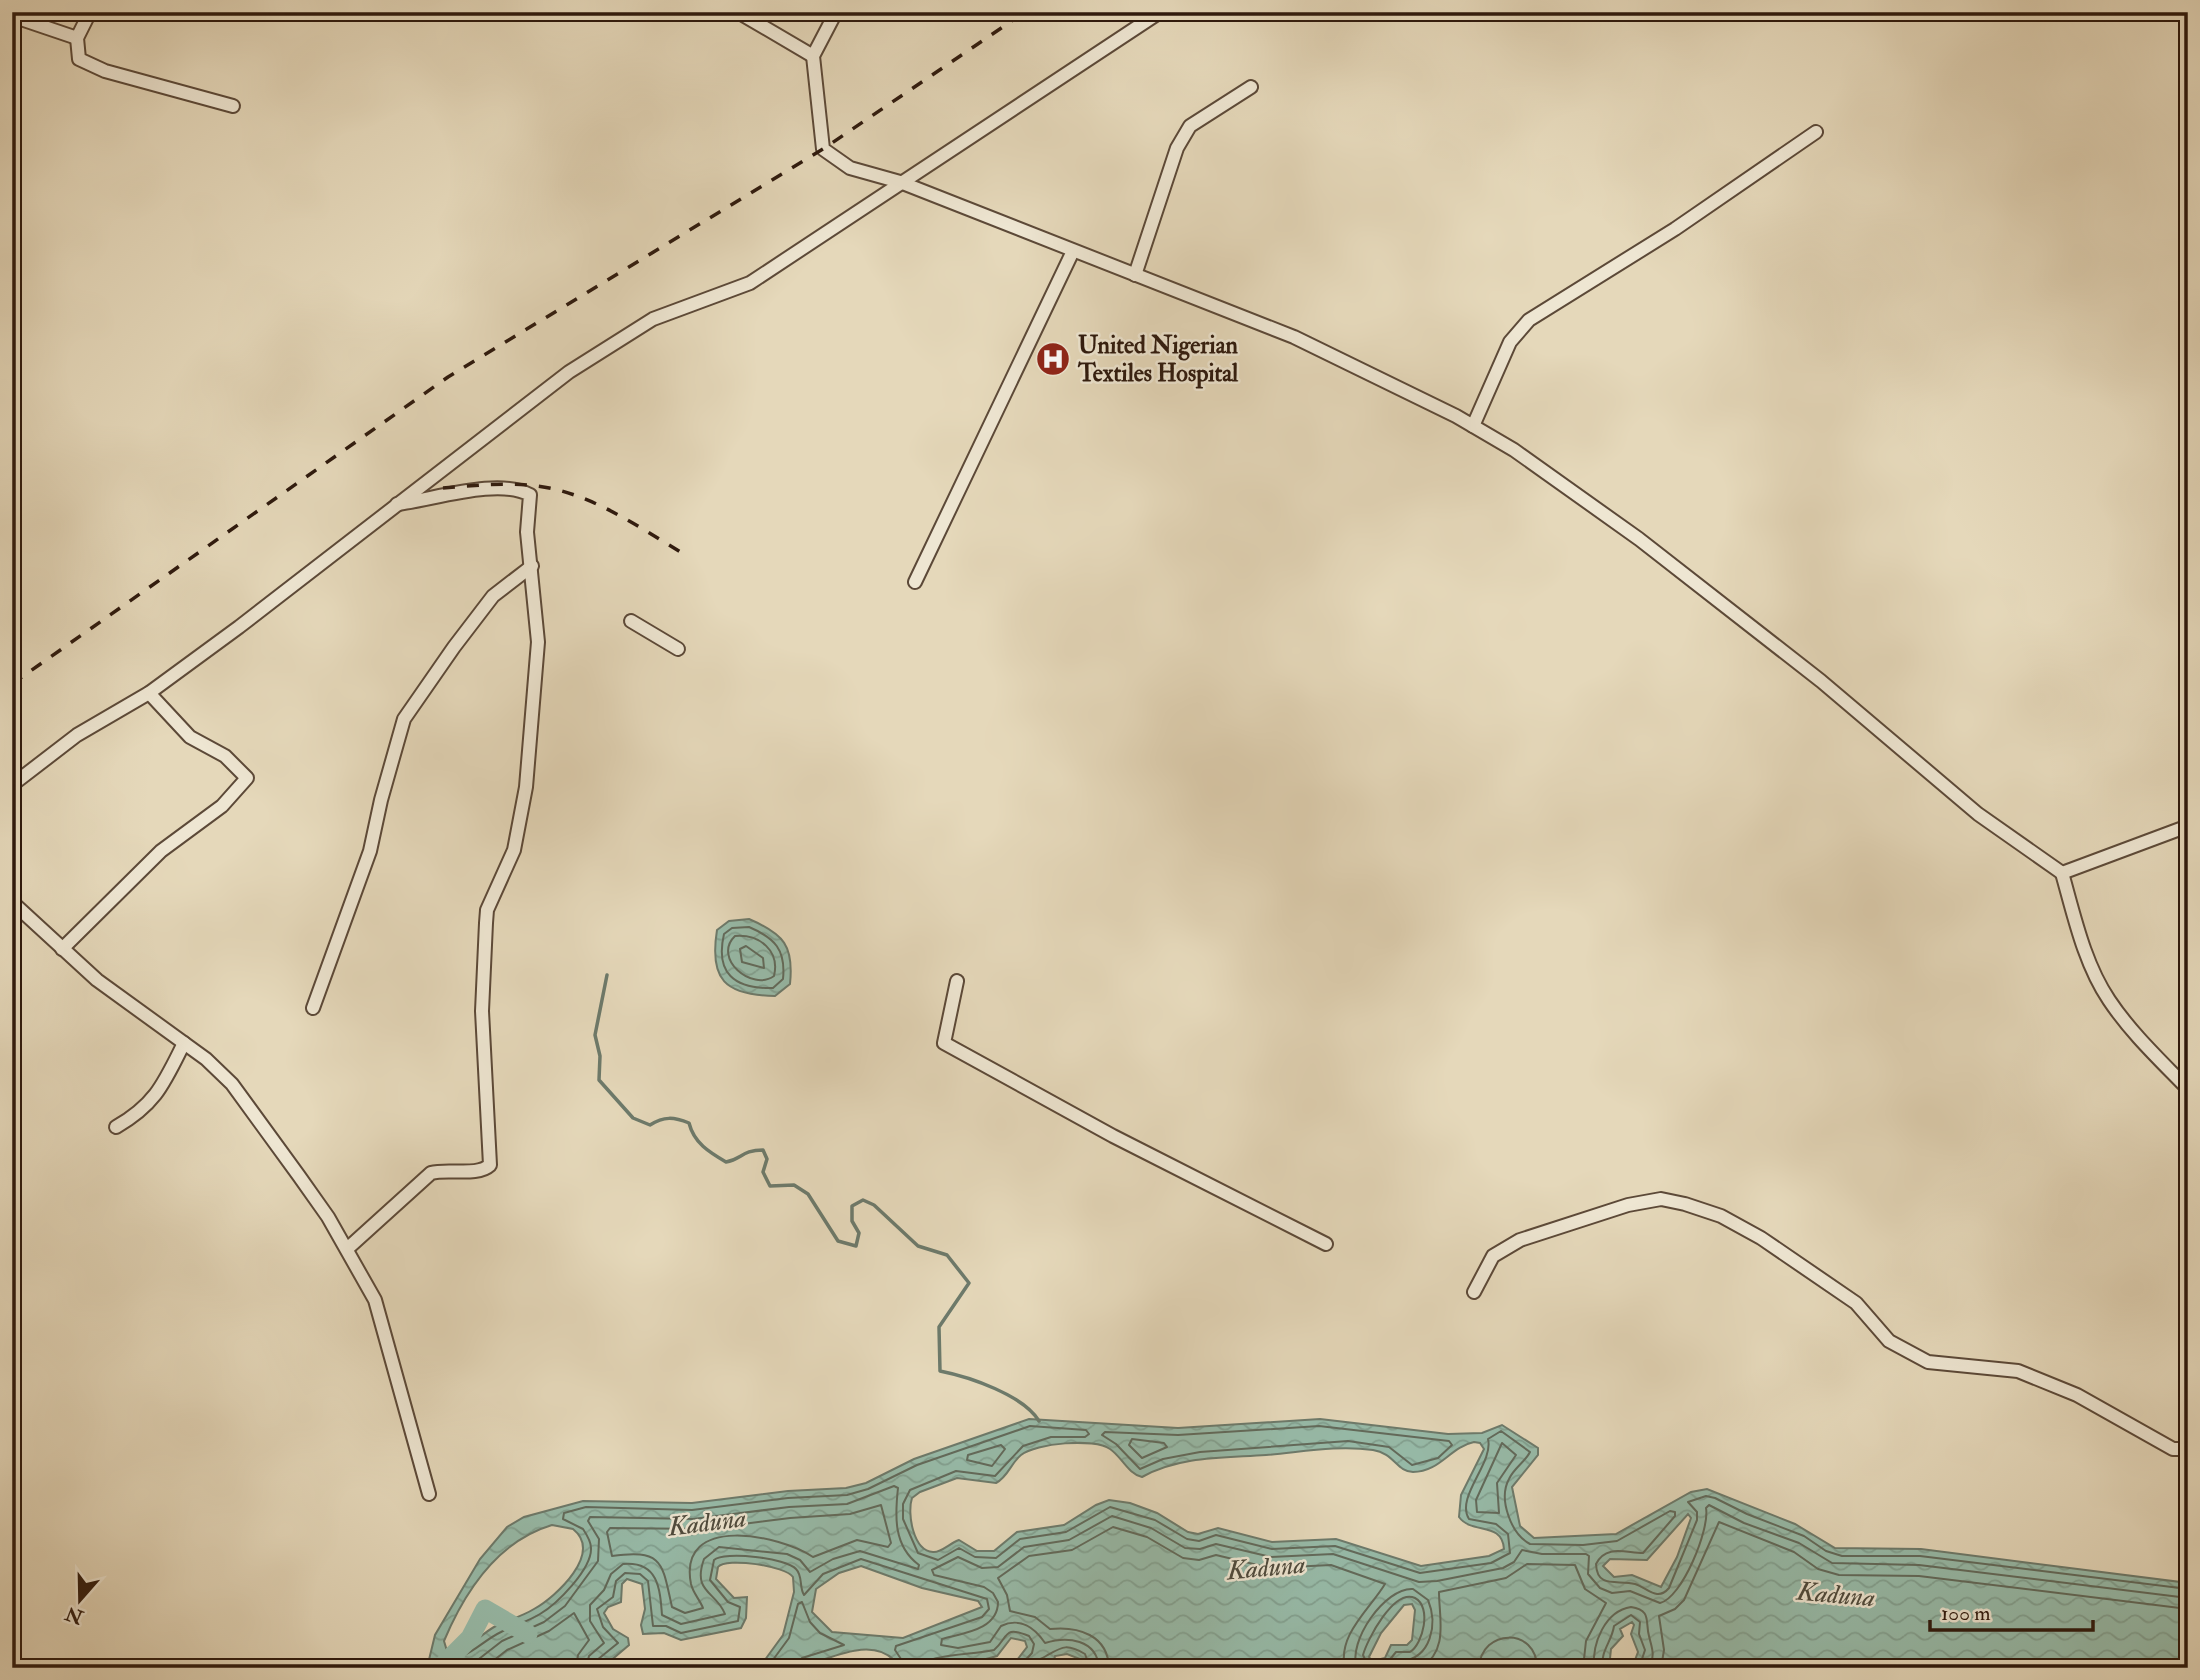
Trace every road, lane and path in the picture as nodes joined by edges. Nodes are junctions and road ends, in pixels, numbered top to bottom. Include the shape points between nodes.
1 (90, 12) edge
2 (738, 12) edge
3 (836, 12) edge
4 (1160, 12) edge
5 (12, 16) edge
6 (77, 38) junction
7 (813, 56) junction
8 (1251, 87) dead end
9 (233, 106) dead end
10 (1816, 132) dead end
11 (900, 182) junction
12 (1073, 251) junction
13 (1135, 275) junction
14 (1473, 426) junction
15 (397, 504) junction
16 (533, 566) junction
17 (915, 582) dead end
18 (631, 621) dead end
19 (678, 649) dead end
20 (149, 693) junction
21 (12, 785) edge
22 (2188, 826) edge
23 (2063, 873) junction
24 (12, 902) edge
25 (62, 949) junction
26 (957, 981) dead end
27 (313, 1008) dead end
28 (184, 1043) junction
29 (2188, 1088) edge
30 (116, 1127) dead end
31 (1326, 1244) dead end
32 (347, 1249) junction
33 (1475, 1292) dead end
34 (2188, 1450) edge
35 (429, 1494) dead end

1 - 6 street
2 - 7 street
3 - 7 street
4 - 11 street
5 - 6 street
6 - 9 street via 79,59 105,71
7 - 11 street via 824,149 850,168
8 - 13 street via 1190,127 1177,148
10 - 14 street via 1675,229 1529,320 1510,342
11 - 12 street
11 - 15 street via 750,283 653,319 569,372
12 - 13 street
12 - 17 street
13 - 14 street via 1294,337
14 - 23 street via 1639,539 1821,681 1978,814
15 - 16 street via 457,492 522,490 530,495 527,532
15 - 20 street
16 - 27 street via 494,596 404,719 370,851
16 - 32 street via 538,642 526,787 514,850 487,910 486,923 482,1011 490,1165 482,1170 431,1173
18 - 19 street
20 - 21 street via 77,735
20 - 25 street via 190,737 225,756 247,778 222,806 161,851
22 - 23 street
23 - 29 street via 2081,940 2107,998 2139,1039
24 - 25 street
25 - 28 street via 120,999
26 - 31 street via 944,1043 1113,1136
28 - 30 street via 161,1089 141,1113
28 - 32 street via 232,1084
32 - 35 street via 375,1300
33 - 34 street via 1493,1256 1520,1240 1628,1205 1661,1199 1685,1204 1721,1216 1761,1238 1856,1303 1889,1341 1928,1362 2018,1371 2077,1395 2173,1449

